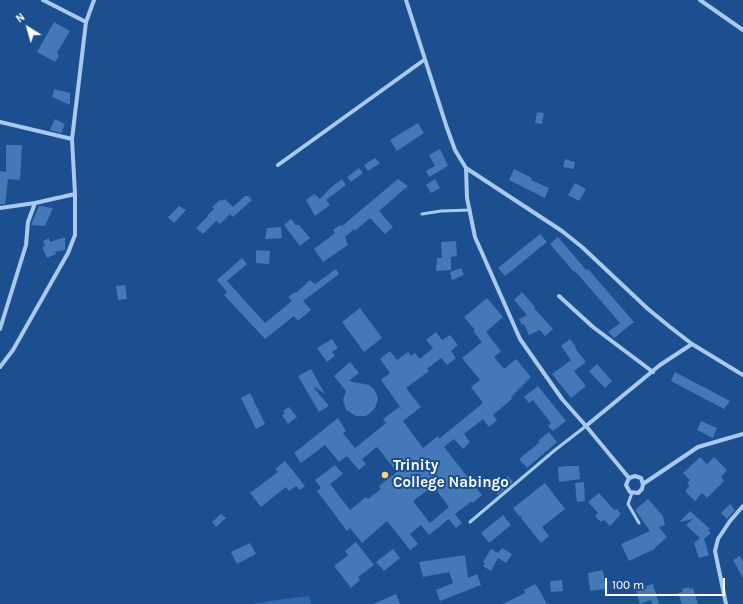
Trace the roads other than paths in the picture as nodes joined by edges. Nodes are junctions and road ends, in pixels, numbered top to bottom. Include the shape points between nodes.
1 (43, 0) edge
2 (94, 0) edge
3 (406, 0) edge
4 (700, 0) edge
5 (86, 22) junction
6 (743, 30) edge
7 (424, 60) junction
8 (0, 122) edge
9 (72, 139) junction
10 (278, 165) dead end
11 (466, 168) junction
12 (75, 194) junction
13 (35, 203) junction
14 (0, 208) edge
15 (470, 210) junction
16 (422, 214) dead end
17 (559, 296) dead end
18 (0, 329) edge
19 (692, 344) junction
20 (0, 367) edge
21 (653, 372) junction
22 (743, 375) edge
23 (586, 426) junction
24 (743, 434) edge
25 (630, 478) junction
26 (644, 484) junction
27 (632, 493) junction
28 (743, 506) edge
29 (470, 522) dead end
30 (639, 523) dead end
31 (726, 604) edge

1 - 5 street
2 - 5 street
3 - 7 street
4 - 6 street
5 - 9 street
7 - 10 street
7 - 11 street via 455,150
8 - 9 street
9 - 12 street
11 - 15 street
11 - 19 street via 562,231 648,309
12 - 13 street
12 - 20 street via 75,235 68,253 13,350
13 - 14 street
13 - 18 street via 28,222 26,245
15 - 16 lane
15 - 23 street via 475,237 520,339 562,399
17 - 21 street via 593,327
19 - 21 street
19 - 22 street
21 - 23 street
23 - 25 street
23 - 29 lane
24 - 26 street via 698,447
25 - 26 street via 641,478
25 - 27 street via 626,485
26 - 27 street via 640,492
27 - 30 lane via 628,504
28 - 31 street via 718,539 715,551

